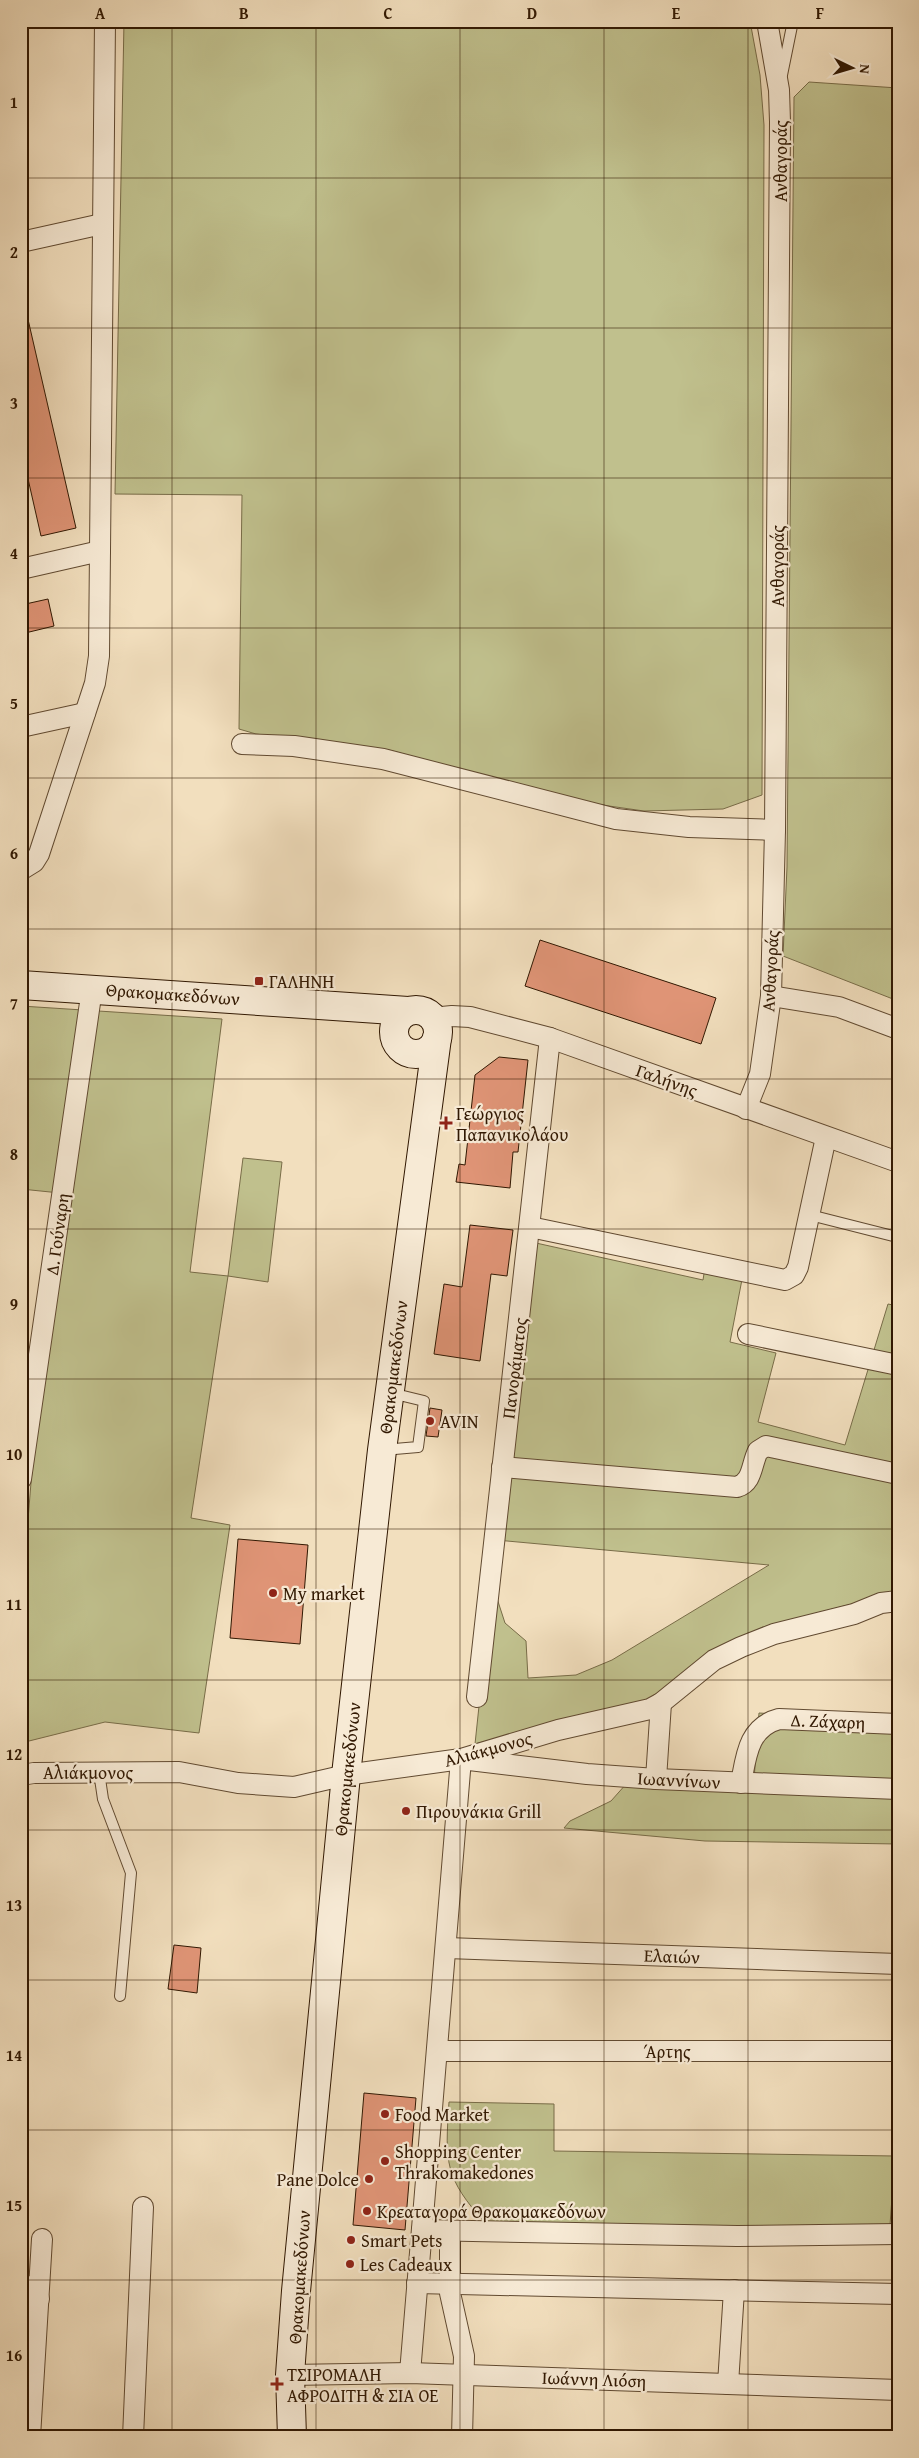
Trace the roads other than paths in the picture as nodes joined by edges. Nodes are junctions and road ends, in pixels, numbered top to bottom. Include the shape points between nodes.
1 (105, 21) edge
2 (767, 21) edge
3 (793, 21) edge
4 (779, 90) junction
5 (102, 224) junction
6 (21, 242) edge
7 (100, 551) junction
8 (21, 569) edge
9 (85, 713) junction
10 (21, 727) edge
11 (242, 744) dead end
12 (775, 830) junction
13 (21, 870) edge
14 (21, 985) edge
15 (92, 989) junction
16 (771, 996) junction
17 (324, 1007) junction
18 (426, 1022) junction
19 (898, 1028) edge
20 (550, 1038) junction
21 (402, 1045) junction
22 (428, 1104) junction
23 (746, 1109) junction
24 (826, 1137) junction
25 (898, 1162) edge
26 (810, 1216) junction
27 (530, 1227) junction
28 (893, 1236) dead end
29 (748, 1334) dead end
30 (898, 1365) edge
31 (389, 1393) junction
32 (382, 1450) junction
33 (502, 1467) junction
34 (898, 1474) edge
35 (21, 1478) edge
36 (898, 1601) edge
37 (477, 1697) dead end
38 (661, 1703) junction
39 (898, 1724) edge
40 (461, 1759) junction
41 (98, 1772) junction
42 (21, 1775) edge
43 (346, 1775) junction
44 (656, 1779) junction
45 (741, 1783) junction
46 (898, 1789) edge
47 (447, 1948) junction
48 (898, 1964) edge
49 (120, 1996) dead end
50 (437, 2051) junction
51 (898, 2051) edge
52 (143, 2207) dead end
53 (422, 2230) junction
54 (450, 2231) junction
55 (898, 2234) edge
56 (42, 2239) dead end
57 (21, 2282) edge
58 (417, 2283) junction
59 (449, 2283) junction
60 (734, 2290) junction
61 (898, 2294) edge
62 (39, 2300) junction
63 (410, 2373) junction
64 (290, 2375) junction
65 (465, 2375) junction
66 (728, 2384) junction
67 (898, 2390) edge
68 (26, 2418) edge
69 (30, 2437) edge
70 (133, 2437) edge
71 (292, 2437) edge
72 (462, 2437) edge

1 - 5 street
2 - 4 street, Ανθαγοράς
3 - 4 lane
4 - 12 street, Ανθαγοράς
5 - 6 street
5 - 7 street
7 - 8 street
7 - 9 street via 98,670
9 - 10 street
9 - 13 street via 39,854 34,862
11 - 12 street via 294,746 382,759 616,819 689,827
12 - 16 street, Ανθαγοράς
14 - 15 main road, Θρακομακεδόνων
15 - 17 main road, Θρακομακεδόνων
15 - 35 street, Δ. Γούναρη
16 - 19 street via 838,1008
16 - 23 street, Ανθαγοράς via 760,1074
17 - 18 main road, Θρακομακεδόνων
17 - 21 main road, Θρακομακεδόνων via 359,1018
18 - 20 street, Γαλήνης via 466,1017
18 - 21 main road via 429,1049 423,1053
18 - 21 main road via 402,1014 395,1025
18 - 22 main road, Θρακομακεδόνων
20 - 23 street, Γαλήνης
20 - 27 street, Πανοράματος
21 - 22 main road, Θρακομακεδόνων
22 - 31 main road, Θρακομακεδόνων
23 - 24 street, Γαλήνης
24 - 25 street, Γαλήνης
24 - 26 street
26 - 27 street via 798,1267 794,1275 785,1280
26 - 28 lane
27 - 33 street, Πανοράματος
29 - 30 street
31 - 32 main road, Θρακομακεδόνων
31 - 32 lane via 424,1401 418,1447
32 - 43 main road, Θρακομακεδόνων
33 - 34 street via 737,1487 749,1479 758,1451 766,1446
33 - 37 street, Πανοράματος
36 - 38 street, Αλιάκμονος via 774,1634 741,1647 714,1660
38 - 40 street, Αλιάκμονος via 632,1714 558,1730
38 - 44 street
39 - 45 street, Δ. Ζάχαρη via 779,1719 770,1722 748,1746
40 - 43 street, Αλιάκμονος
40 - 44 street, Ιωαννίνων
40 - 47 street
41 - 42 street, Αλιάκμονος
41 - 43 street, Αλιάκμονος via 180,1772 238,1783 294,1788
41 - 49 lane via 103,1799 131,1873
43 - 64 main road, Θρακομακεδόνων
44 - 45 street, Ιωαννίνων
45 - 46 street, Ιωαννίνων
47 - 48 street, Ελαιών
47 - 50 street
50 - 51 street, Άρτης
50 - 53 street
52 - 70 street
53 - 54 street
53 - 58 street
54 - 55 street via 737,2236
54 - 59 street
56 - 62 street
57 - 62 street
58 - 59 street
58 - 63 street
59 - 60 street
59 - 65 street
60 - 61 street
60 - 66 street
62 - 68 street
63 - 64 street, Ιωάννη Λιόση
63 - 65 street, Ιωάννη Λιόση
64 - 71 main road, Θρακομακεδόνων
65 - 66 street, Ιωάννη Λιόση
65 - 72 street
66 - 67 street, Ιωάννη Λιόση
68 - 69 street

